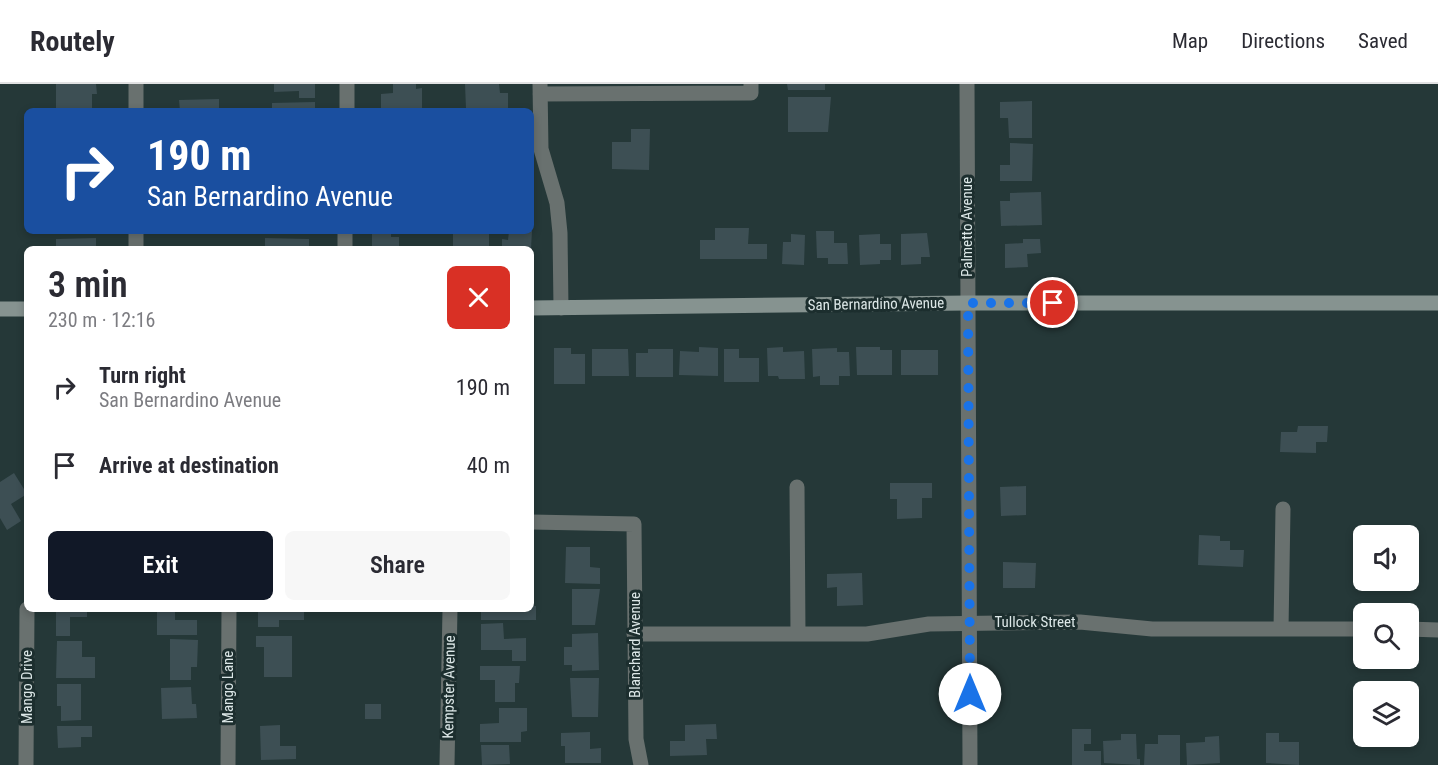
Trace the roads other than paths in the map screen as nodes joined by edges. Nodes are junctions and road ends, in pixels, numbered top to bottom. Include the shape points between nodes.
1 (136, 84) edge
2 (347, 84) edge
3 (967, 84) edge
4 (540, 89) edge
5 (751, 89) edge
6 (136, 108) edge
7 (347, 108) edge
8 (968, 303) junction
9 (1438, 303) edge
10 (534, 308) edge
11 (561, 308) junction
12 (0, 309) edge
13 (24, 309) edge
14 (797, 487) dead end
15 (1283, 509) dead end
16 (534, 522) edge
17 (27, 612) edge
18 (228, 612) edge
19 (450, 612) edge
20 (969, 623) junction
21 (1281, 629) junction
22 (1353, 629) edge
23 (1419, 630) edge
24 (1438, 630) edge
25 (634, 634) junction
26 (798, 634) junction
27 (26, 765) edge
28 (228, 765) edge
29 (447, 765) edge
30 (640, 765) edge
31 (970, 765) edge

1 - 6 street
2 - 7 street
3 - 8 street, Palmetto Avenue
4 - 5 street
4 - 11 street via 541,149 560,233
8 - 9 main road, San Bernardino Avenue
8 - 11 main road, San Bernardino Avenue
8 - 20 street, Palmetto Avenue
10 - 11 main road, San Bernardino Avenue
12 - 13 main road
14 - 26 street
15 - 21 street
16 - 25 street, Blanchard Avenue via 634,524
17 - 27 street, Mango Drive
18 - 28 street, Mango Lane
19 - 29 street, Kempster Avenue
20 - 21 street, Tullock Street via 1080,622 1152,629
20 - 26 street, Tullock Street via 915,625 867,634
20 - 31 street, Palmetto Avenue
21 - 22 street, Tullock Street
23 - 24 street
25 - 26 street, Tullock Street
25 - 30 street, Blanchard Avenue

